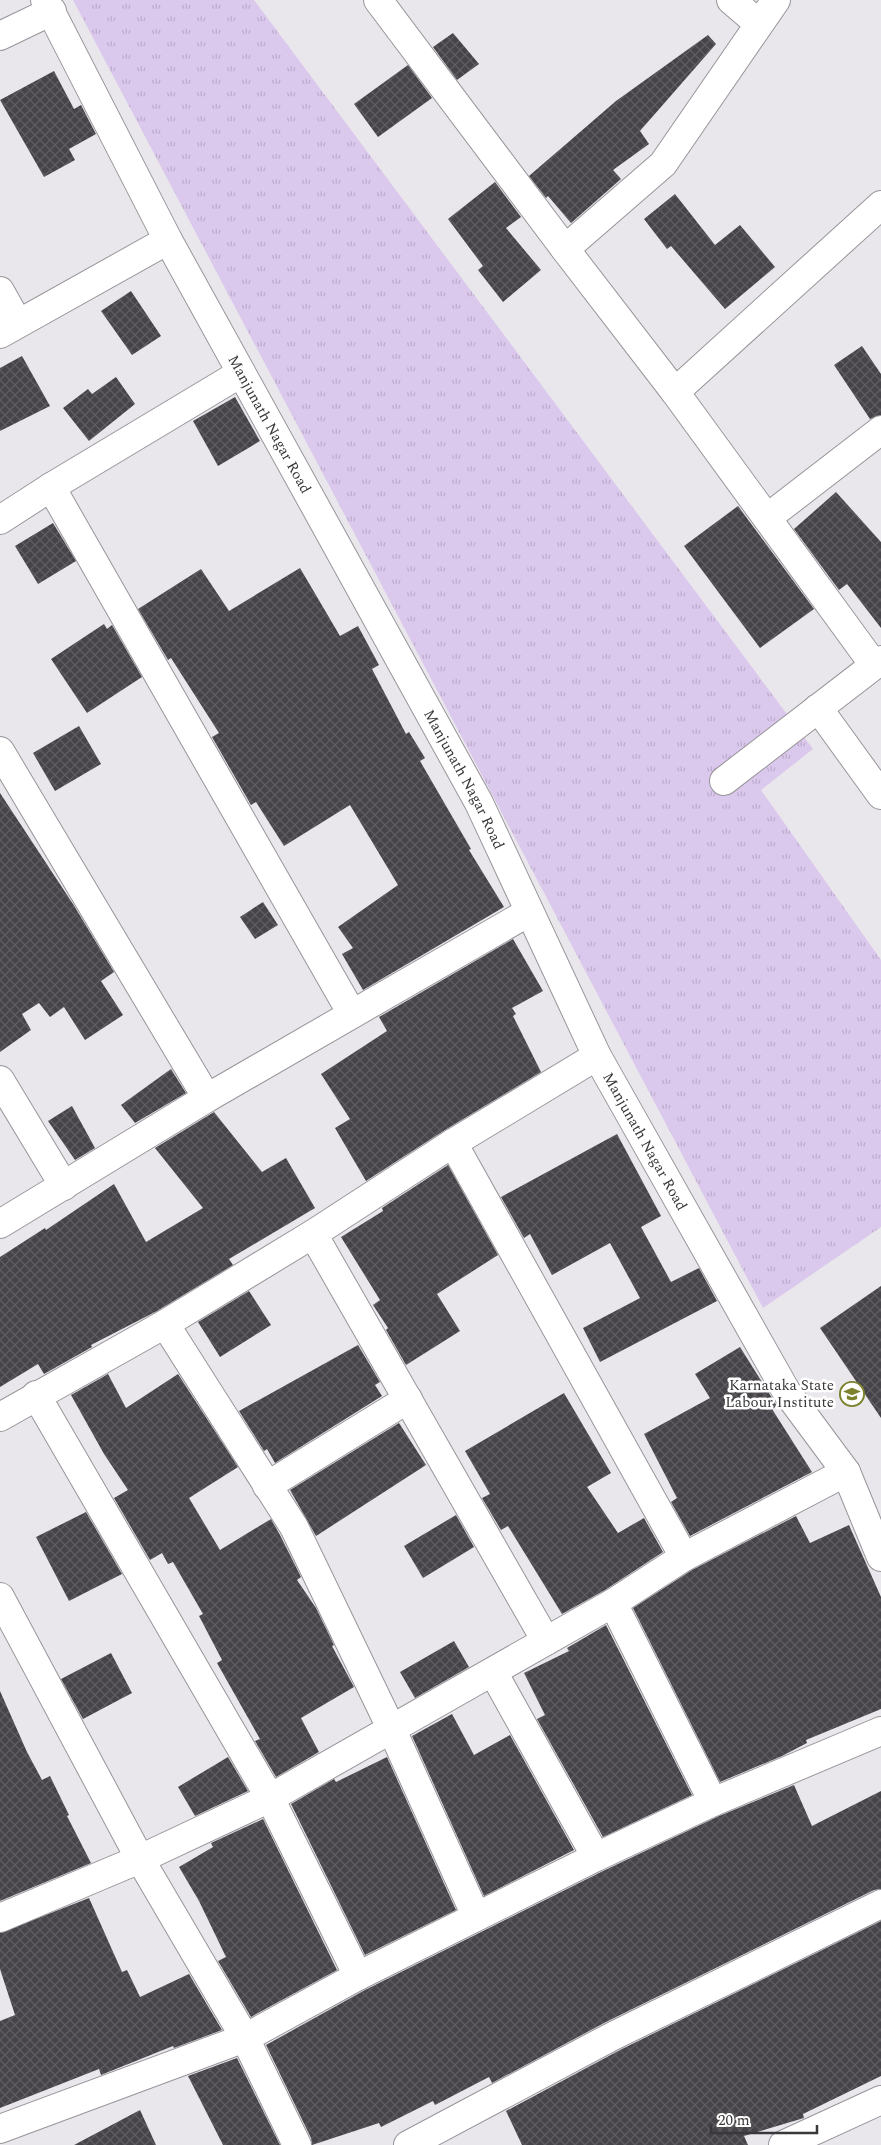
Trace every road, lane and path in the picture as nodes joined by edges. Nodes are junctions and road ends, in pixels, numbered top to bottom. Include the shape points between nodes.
1 (378, 0) edge
2 (731, 0) edge
3 (776, 0) edge
4 (48, 6) edge
5 (758, 24) junction
6 (0, 36) edge
7 (881, 205) edge
8 (168, 240) junction
9 (565, 250) junction
10 (0, 291) edge
11 (9, 328) edge
12 (241, 373) junction
13 (676, 392) junction
14 (881, 430) edge
15 (51, 487) junction
16 (767, 518) junction
17 (0, 520) edge
18 (878, 662) edge
19 (818, 708) junction
20 (0, 751) edge
21 (724, 781) dead end
22 (881, 796) edge
23 (529, 912) junction
24 (352, 1014) junction
25 (597, 1056) junction
26 (0, 1080) edge
27 (207, 1098) junction
28 (453, 1143) junction
29 (64, 1186) junction
30 (0, 1224) edge
31 (313, 1234) junction
32 (165, 1324) junction
33 (36, 1395) junction
34 (408, 1399) junction
35 (0, 1417) edge
36 (846, 1472) junction
37 (267, 1486) junction
38 (684, 1557) junction
39 (881, 1557) edge
40 (0, 1597) edge
41 (613, 1603) junction
42 (546, 1641) junction
43 (492, 1672) junction
44 (392, 1730) junction
45 (881, 1731) edge
46 (270, 1798) junction
47 (713, 1802) junction
48 (596, 1857) junction
49 (140, 1859) junction
50 (881, 1904) edge
51 (476, 1916) junction
52 (0, 1918) edge
53 (358, 1976) junction
54 (245, 2038) junction
55 (881, 2100) edge
56 (0, 2130) edge
57 (297, 2145) edge
58 (408, 2145) edge
59 (783, 2145) edge

1 - 9 street
2 - 5 street
3 - 5 street
4 - 6 street
4 - 8 street, Manjunath Nagar Road
5 - 9 street via 663,164
7 - 13 street
8 - 11 street
8 - 12 street, Manjunath Nagar Road
9 - 13 street
10 - 11 street
12 - 15 street
12 - 23 street, Manjunath Nagar Road via 479,803
13 - 16 street
14 - 16 street
15 - 17 street
15 - 24 street
16 - 18 street
18 - 19 street
19 - 21 street
19 - 22 street
20 - 27 street
23 - 24 street
23 - 25 street, Manjunath Nagar Road
24 - 27 street
25 - 28 street
25 - 36 street, Manjunath Nagar Road via 786,1391
26 - 29 street
27 - 29 street
28 - 31 street
28 - 38 street
29 - 30 street
31 - 32 street
31 - 34 street
32 - 33 street
32 - 37 street
33 - 35 street
33 - 46 street
34 - 37 street
34 - 42 street
36 - 38 street
36 - 39 street, Manjunath Nagar Road
37 - 44 street via 294,1527
38 - 41 street
40 - 49 street
41 - 42 street
41 - 47 street
42 - 43 street
43 - 44 street
43 - 48 street
44 - 46 street
44 - 51 street
45 - 47 street
46 - 49 street
46 - 53 street
47 - 48 street
48 - 51 street
49 - 52 street
49 - 54 street
50 - 58 street via 613,2036
51 - 53 street
53 - 54 street
54 - 56 street
54 - 57 street
55 - 59 street

